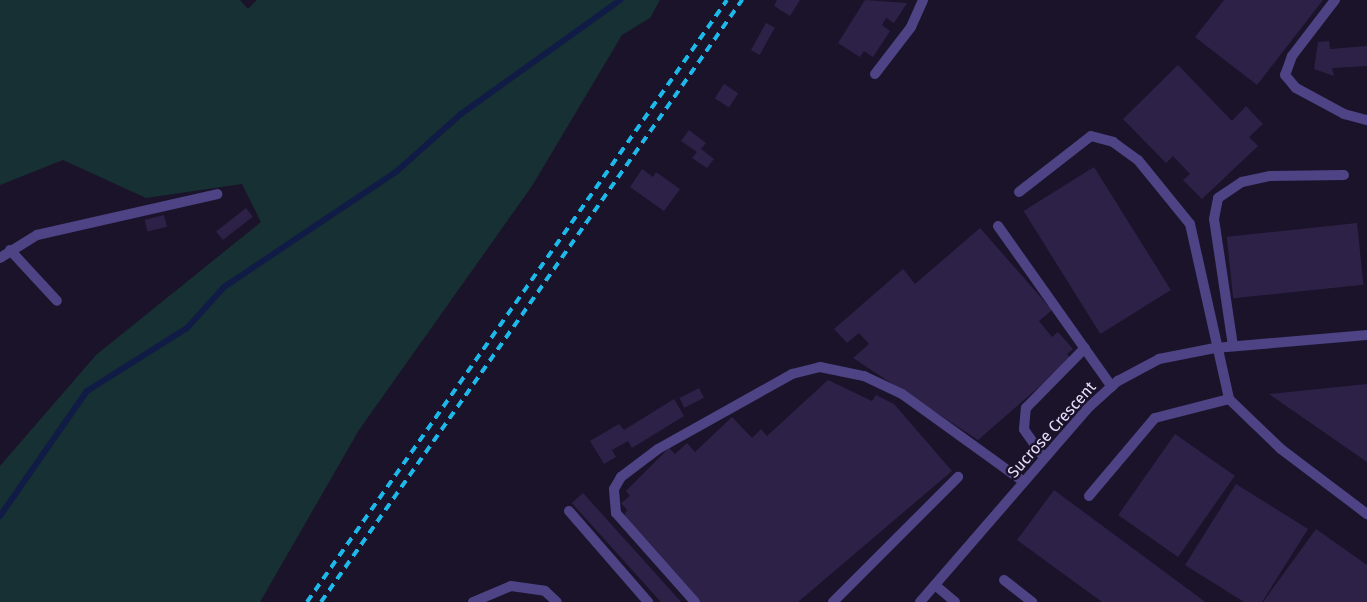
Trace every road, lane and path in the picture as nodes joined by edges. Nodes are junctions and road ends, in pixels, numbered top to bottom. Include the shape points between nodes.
1 (923, 0) edge
2 (1335, 0) edge
3 (875, 74) dead end
4 (1367, 120) edge
5 (1344, 175) dead end
6 (1019, 192) dead end
7 (217, 194) dead end
8 (998, 226) dead end
9 (10, 250) junction
10 (0, 258) edge
11 (57, 300) dead end
12 (1367, 335) edge
13 (1234, 346) junction
14 (1085, 348) junction
15 (1215, 348) junction
16 (1112, 387) junction
17 (1229, 399) junction
18 (1044, 458) junction
19 (958, 477) dead end
20 (1024, 482) junction
21 (1089, 496) dead end
22 (569, 511) dead end
23 (1367, 514) edge
24 (1004, 580) dead end
25 (935, 585) junction
26 (473, 602) edge
27 (557, 602) edge
28 (648, 602) edge
29 (695, 602) edge
30 (833, 602) edge
31 (920, 602) edge
32 (955, 602) edge
33 (1032, 602) edge

1 - 3 lane via 911,27
2 - 4 lane via 1292,56 1285,75 1296,88 1344,114
5 - 13 lane via 1270,176 1242,182 1218,198 1214,218
6 - 15 lane via 1091,136 1113,142 1138,160 1190,224
7 - 9 lane via 37,235
8 - 14 lane
9 - 10 lane
9 - 11 lane
12 - 13 lane, Sucrose Crescent
13 - 15 lane, Sucrose Crescent
14 - 16 lane
14 - 18 lane via 1026,408 1024,429
15 - 16 lane, Sucrose Crescent via 1159,359
15 - 17 lane
16 - 18 lane, Sucrose Crescent
17 - 21 lane via 1175,410 1155,418
17 - 23 lane via 1281,449
18 - 20 lane, Sucrose Crescent
19 - 30 lane
20 - 25 lane, Sucrose Crescent
20 - 29 lane via 902,394 864,376 820,367 792,374 658,449 621,477 614,489 616,513
22 - 28 lane
24 - 33 lane
25 - 31 lane, Sucrose Crescent
25 - 32 lane
26 - 27 lane via 511,586 545,591

